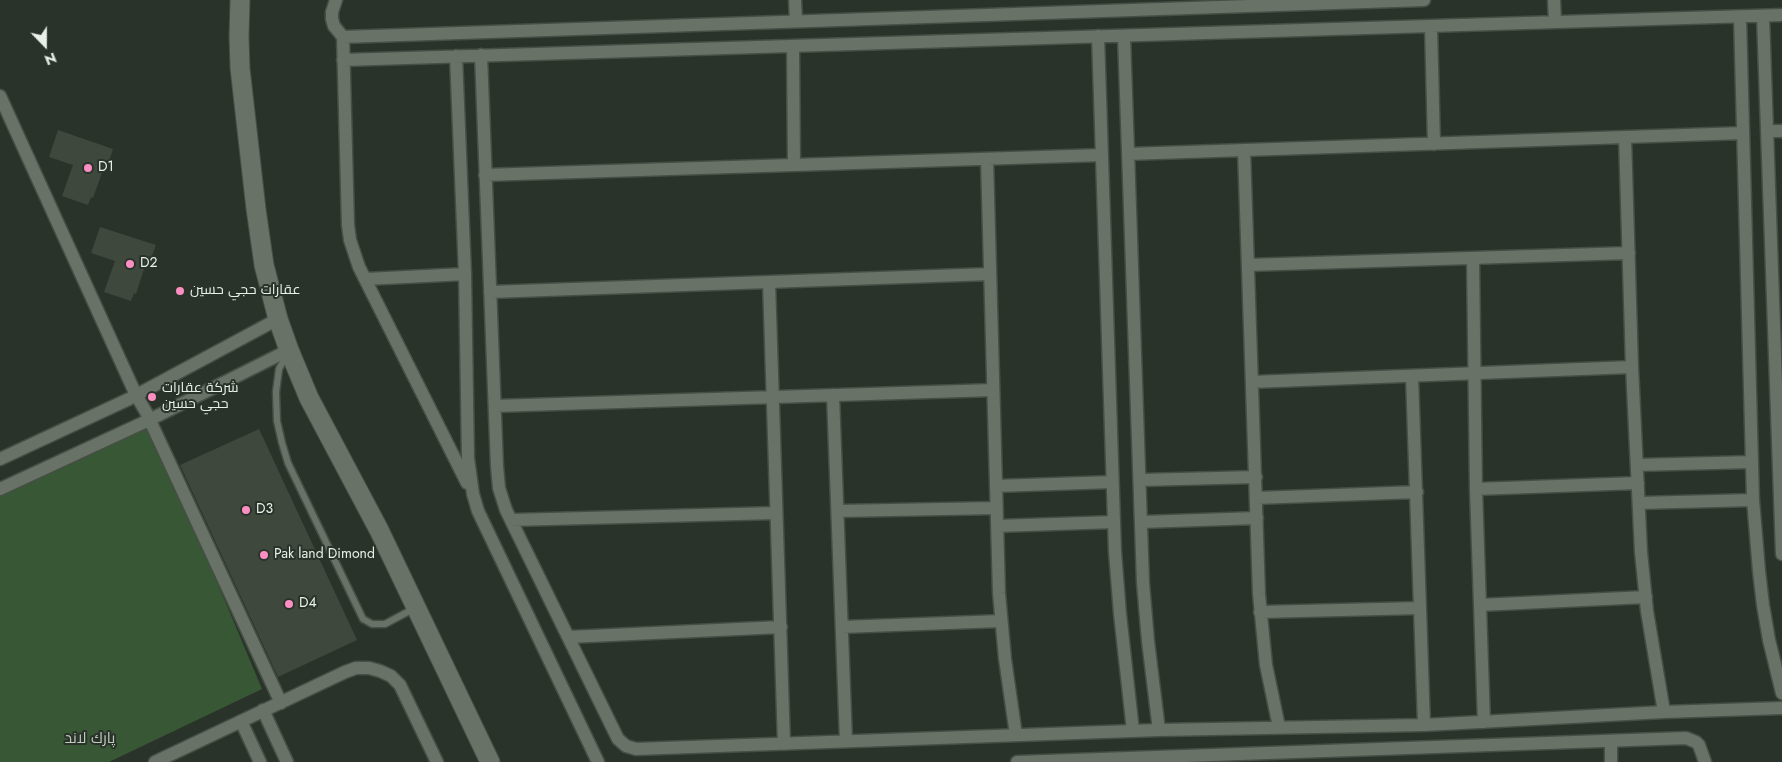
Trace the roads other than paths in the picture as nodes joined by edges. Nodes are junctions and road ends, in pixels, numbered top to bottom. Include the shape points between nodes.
1 (240, 0) edge
2 (336, 0) edge
3 (795, 0) edge
4 (1424, 0) edge
5 (1554, 0) edge
6 (1097, 5) edge
7 (1123, 5) edge
8 (1782, 15) edge
9 (1740, 16) junction
10 (1763, 16) junction
11 (796, 21) junction
12 (1555, 22) junction
13 (1431, 26) junction
14 (1098, 36) junction
15 (1124, 36) junction
16 (343, 37) junction
17 (792, 47) junction
18 (456, 56) junction
19 (481, 56) junction
20 (343, 60) junction
21 (0, 96) edge
22 (1766, 131) junction
23 (1782, 131) edge
24 (1743, 133) junction
25 (1625, 137) junction
26 (1434, 144) junction
27 (1244, 150) junction
28 (1128, 154) junction
29 (1102, 155) junction
30 (987, 159) junction
31 (794, 165) junction
32 (485, 175) junction
33 (1629, 253) junction
34 (1473, 258) junction
35 (1248, 265) junction
36 (465, 274) junction
37 (990, 274) junction
38 (366, 279) junction
39 (769, 282) junction
40 (490, 292) junction
41 (278, 319) junction
42 (289, 350) junction
43 (1632, 368) junction
44 (1474, 374) junction
45 (1412, 376) junction
46 (1252, 382) junction
47 (993, 390) junction
48 (136, 395) junction
49 (833, 395) junction
50 (773, 397) junction
51 (495, 406) junction
52 (149, 420) junction
53 (0, 459) edge
54 (1780, 459) edge
55 (1752, 462) junction
56 (1637, 464) junction
57 (1256, 477) junction
58 (1141, 480) junction
59 (1112, 482) junction
60 (1638, 483) junction
61 (996, 486) junction
62 (0, 489) edge
63 (1476, 489) junction
64 (1417, 492) junction
65 (473, 494) junction
66 (1256, 498) junction
67 (1754, 500) junction
68 (1780, 500) edge
69 (1639, 503) junction
70 (996, 508) junction
71 (838, 511) junction
72 (776, 514) junction
73 (1257, 518) junction
74 (511, 520) junction
75 (1114, 522) junction
76 (1142, 522) junction
77 (997, 526) junction
78 (1782, 554) edge
79 (1646, 597) junction
80 (1480, 604) junction
81 (416, 608) junction
82 (1420, 608) junction
83 (1260, 612) junction
84 (1001, 621) junction
85 (781, 627) junction
86 (842, 627) junction
87 (569, 637) junction
88 (1782, 693) edge
89 (281, 703) junction
90 (1782, 708) edge
91 (262, 710) junction
92 (1664, 712) junction
93 (241, 721) junction
94 (1484, 722) junction
95 (1424, 725) junction
96 (1279, 727) junction
97 (1159, 730) junction
98 (1133, 731) junction
99 (1016, 735) junction
100 (846, 741) junction
101 (1611, 742) junction
102 (784, 744) junction
103 (1290, 758) edge
104 (1171, 759) edge
105 (1146, 760) edge
106 (156, 762) edge
107 (260, 762) edge
108 (287, 762) edge
109 (437, 762) edge
110 (490, 762) edge
111 (598, 762) edge
112 (1018, 762) edge
113 (1025, 762) edge
114 (1611, 762) edge
115 (1706, 762) edge

1 - 41 street via 240,68 256,209 264,264
2 - 16 street via 332,19
3 - 11 street
4 - 7 street
5 - 12 street
6 - 7 street
6 - 11 street
8 - 10 street
9 - 10 street
9 - 12 street
9 - 24 street
10 - 22 street
11 - 16 street
12 - 13 street
13 - 15 street
13 - 26 street
14 - 15 street
14 - 17 street
14 - 29 street
15 - 28 street
16 - 20 street
17 - 19 street
17 - 31 street
18 - 19 street
18 - 20 street
18 - 36 street
19 - 32 street
20 - 38 street via 348,225 354,253
21 - 48 street
22 - 23 street
22 - 54 street
24 - 25 street
24 - 55 street
25 - 26 street
25 - 33 street
26 - 27 street
27 - 28 street
27 - 35 street
28 - 58 street
29 - 30 street
29 - 59 street
30 - 31 street
30 - 37 street
31 - 32 street
32 - 40 street
33 - 34 street
33 - 43 street
34 - 35 street
34 - 44 street
35 - 46 street
36 - 38 street
36 - 65 street via 468,458
37 - 39 street
37 - 47 street
38 - 65 street
39 - 40 street
39 - 50 street
40 - 51 street
41 - 42 street
41 - 48 street
42 - 52 street
42 - 81 street via 312,405 379,530
42 - 81 lane via 279,370 276,392 282,443 288,463 363,619 372,624 385,624
43 - 44 street
43 - 56 street
44 - 45 street
44 - 63 street
45 - 46 street
45 - 64 street
46 - 57 street
47 - 49 street
47 - 61 street
48 - 52 street
48 - 53 street
49 - 50 street
49 - 71 street
50 - 51 street
50 - 72 street
51 - 74 street via 497,477
52 - 62 street
52 - 89 street
54 - 68 street
55 - 56 street
55 - 67 street
56 - 60 street
57 - 58 street
57 - 66 street
58 - 76 street
59 - 61 street
59 - 75 street
60 - 63 street
60 - 69 street
61 - 70 street
63 - 80 street
64 - 66 street
64 - 82 street
65 - 111 street via 478,511
66 - 73 street
67 - 69 street
67 - 88 street via 1763,605
68 - 78 street
69 - 79 street
70 - 71 street
70 - 77 street
71 - 86 street
72 - 74 street
72 - 85 street
73 - 76 street
73 - 83 street
74 - 87 street
75 - 77 street
75 - 98 street via 1119,606
76 - 97 street via 1145,612
77 - 84 street
79 - 80 street
79 - 92 street
80 - 94 street
81 - 110 street
82 - 83 street
82 - 95 street
83 - 96 street via 1266,665
84 - 86 street
84 - 99 street
85 - 87 street
85 - 102 street
86 - 100 street
87 - 102 street via 618,739 626,746 636,749
89 - 91 street
89 - 109 street via 356,668 380,671 400,685
90 - 92 street
91 - 93 street
91 - 108 street
92 - 94 street
93 - 106 street
93 - 107 street
94 - 95 street
95 - 96 street
96 - 97 street
97 - 98 street
98 - 99 street
99 - 100 street
100 - 102 street
101 - 103 street
101 - 114 street
101 - 115 street via 1686,738 1699,745
103 - 104 street
104 - 105 street
105 - 113 street
112 - 113 street

